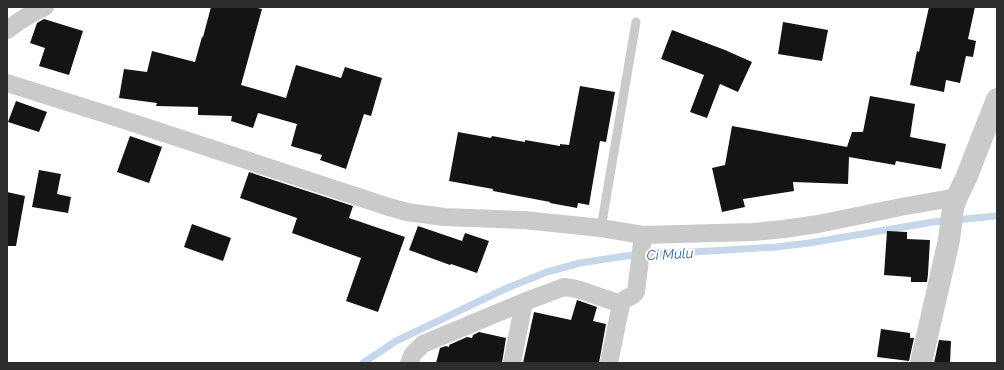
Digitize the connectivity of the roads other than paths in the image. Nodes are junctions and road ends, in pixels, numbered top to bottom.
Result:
1 (45, 7) edge
2 (636, 22) dead end
3 (7, 30) edge
4 (7, 83) edge
5 (997, 99) edge
6 (955, 202) junction
7 (601, 228) junction
8 (643, 241) junction
9 (524, 302) junction
10 (621, 304) junction
11 (409, 363) edge
12 (512, 363) edge
13 (609, 363) edge
14 (921, 363) edge

1 - 3 street
2 - 7 lane
4 - 7 street
5 - 6 street
6 - 8 street
6 - 14 street
7 - 8 street
8 - 10 street
9 - 10 street
9 - 11 street
9 - 12 street
10 - 13 street

